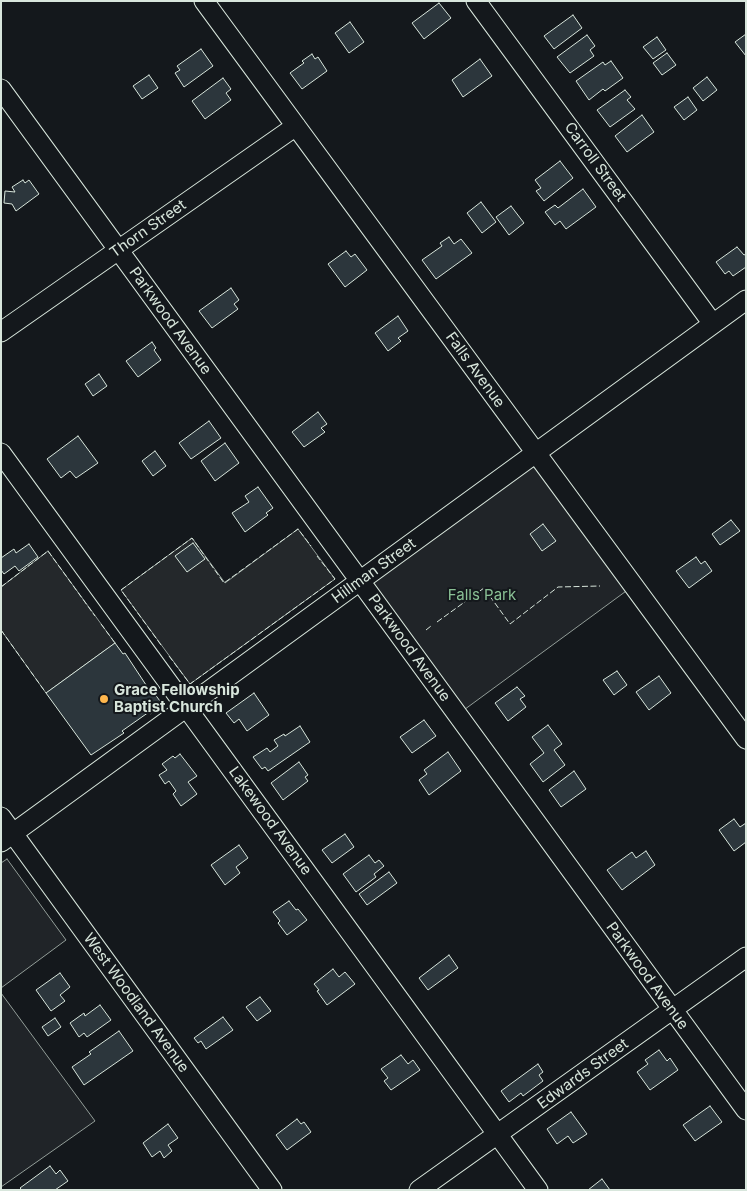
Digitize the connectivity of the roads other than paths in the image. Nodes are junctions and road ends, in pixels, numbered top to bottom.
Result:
1 (204, 1) edge
2 (476, 1) edge
3 (1, 89) edge
4 (296, 126) junction
5 (118, 250) junction
6 (746, 300) edge
7 (713, 324) junction
8 (1, 332) edge
9 (1, 453) edge
10 (536, 453) junction
11 (360, 581) junction
12 (187, 707) junction
13 (746, 739) edge
14 (1, 817) edge
15 (7, 838) edge
16 (746, 957) edge
17 (672, 1010) junction
18 (746, 1110) edge
19 (498, 1134) junction
20 (272, 1190) edge
21 (419, 1190) edge
22 (538, 1190) edge

1 - 4 street, Falls Avenue
2 - 7 street, Carroll Street
3 - 5 street, Parkwood Avenue
4 - 5 street, Thorn Street
4 - 10 street, Falls Avenue
5 - 8 street, Thorn Street
5 - 11 street, Parkwood Avenue
6 - 7 street, Hillman Street
7 - 10 street, Hillman Street
9 - 12 street, Lakewood Avenue
10 - 11 street, Hillman Street
10 - 13 street, Falls Avenue
11 - 12 street, Hillman Street
11 - 17 street, Parkwood Avenue
12 - 15 street, Hillman Street
12 - 19 street, Lakewood Avenue
14 - 15 street, West Woodland Avenue
15 - 20 street, West Woodland Avenue
16 - 17 street, Edwards Street
17 - 18 street, Parkwood Avenue
17 - 19 street, Edwards Street
19 - 21 street, Edwards Street
19 - 22 street, Lakewood Avenue

